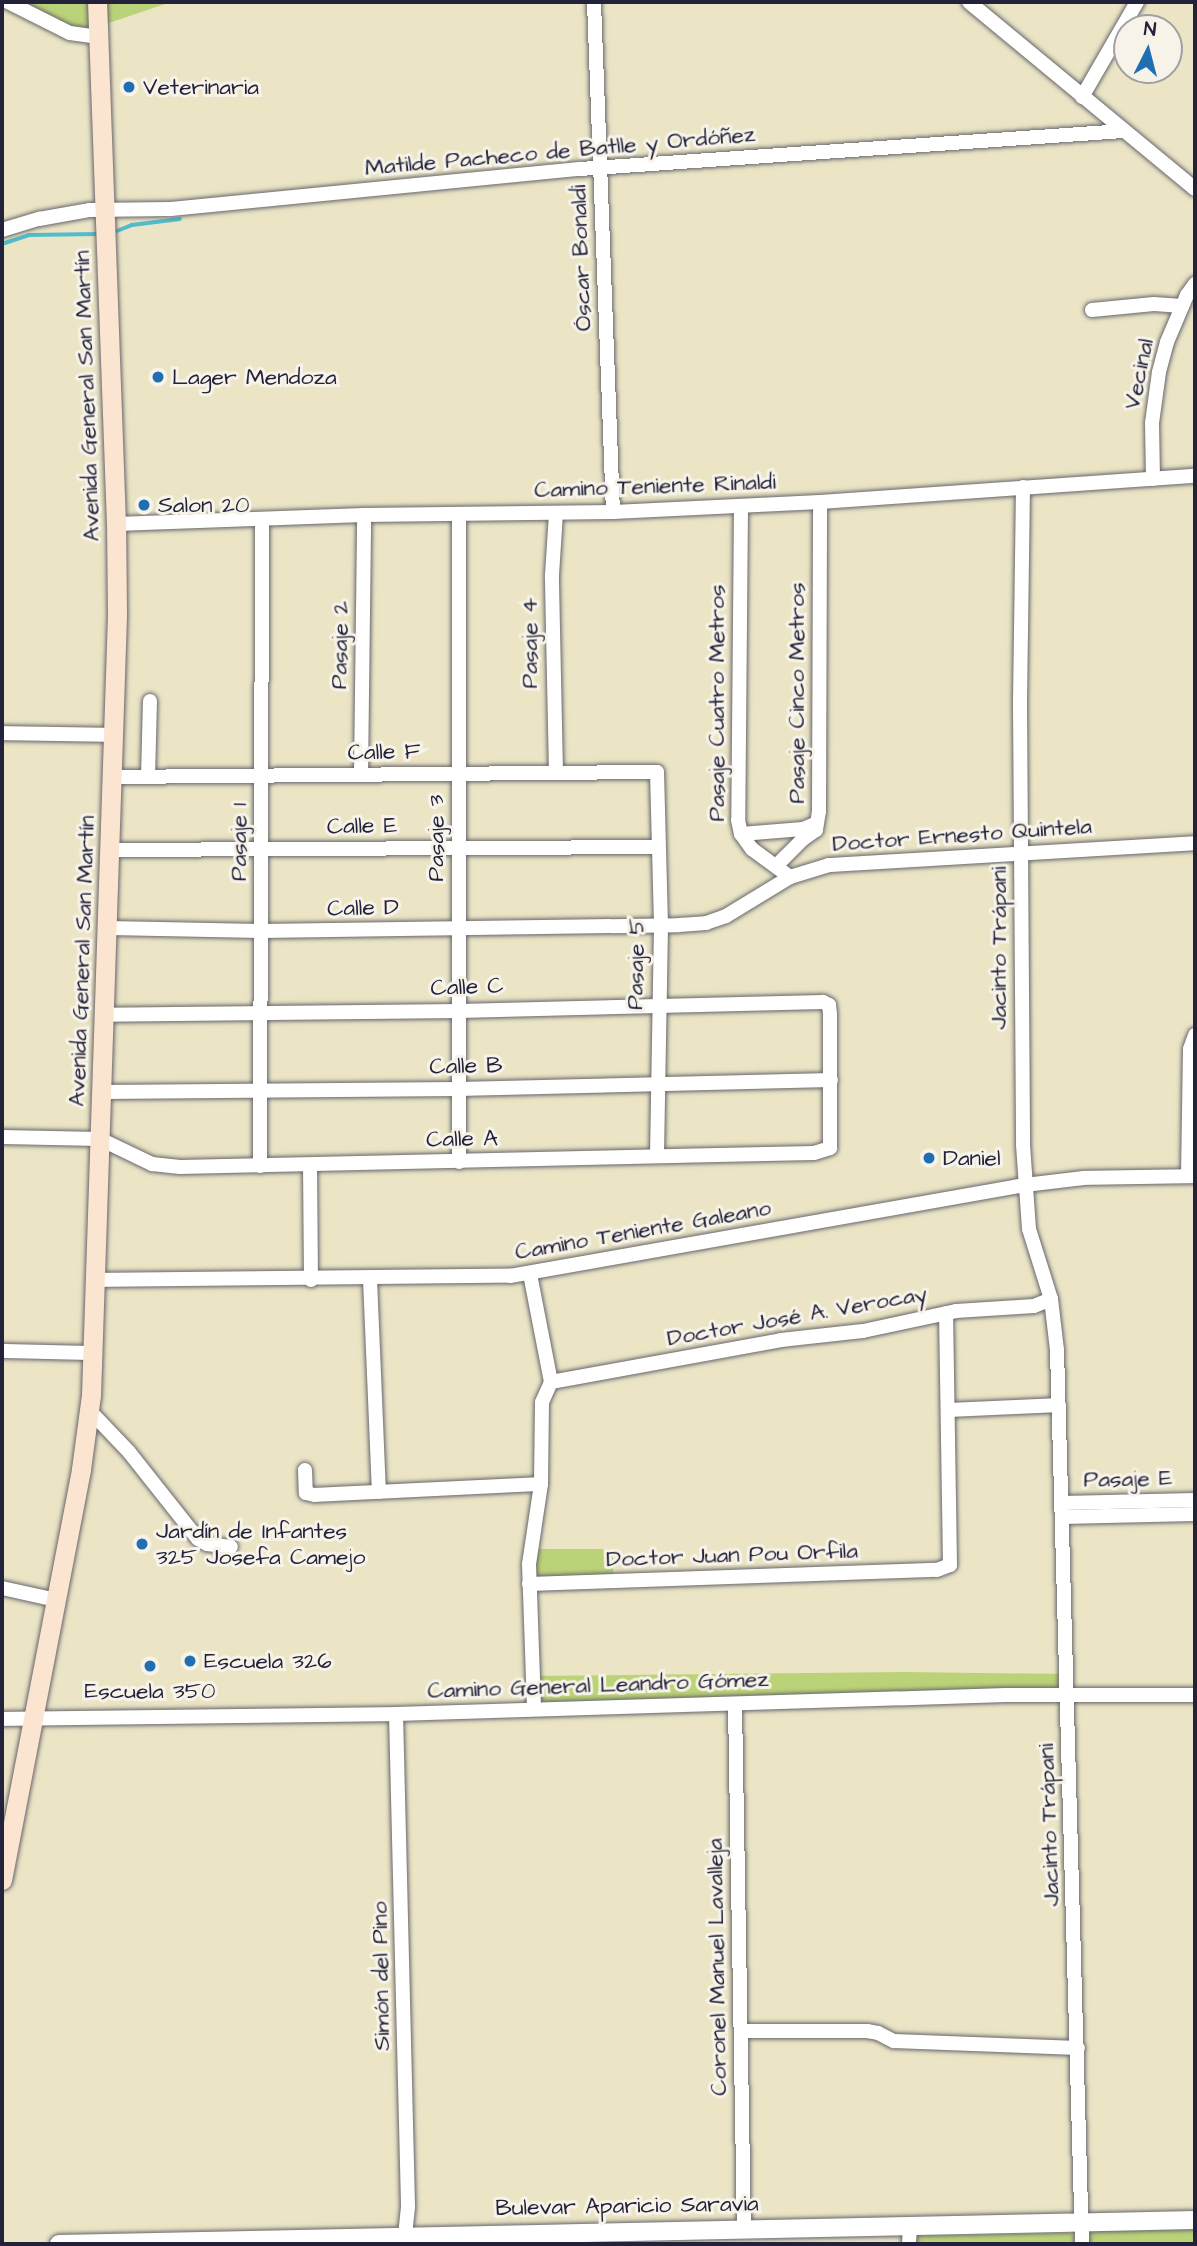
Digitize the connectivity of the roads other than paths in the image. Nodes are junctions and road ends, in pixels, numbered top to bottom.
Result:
1 (8, 2) edge
2 (97, 2) edge
3 (594, 2) edge
4 (969, 2) edge
5 (1137, 2) edge
6 (99, 37) junction
7 (1082, 97) junction
8 (1124, 131) junction
9 (601, 168) junction
10 (1195, 189) edge
11 (106, 209) junction
12 (2, 230) edge
13 (1195, 285) edge
14 (1182, 306) junction
15 (1092, 310) dead end
16 (1195, 476) edge
17 (1153, 479) junction
18 (1023, 487) junction
19 (820, 502) junction
20 (741, 506) junction
21 (613, 512) junction
22 (556, 513) junction
23 (459, 514) junction
24 (364, 515) junction
25 (262, 519) junction
26 (117, 524) junction
27 (150, 701) dead end
28 (2, 733) edge
29 (113, 736) junction
30 (657, 772) joint
31 (556, 773) junction
32 (459, 774) junction
33 (262, 775) junction
34 (361, 775) junction
35 (112, 777) junction
36 (148, 777) junction
37 (818, 823) junction
38 (741, 834) junction
39 (1195, 843) edge
40 (459, 847) junction
41 (657, 847) junction
42 (110, 850) junction
43 (262, 851) junction
44 (1021, 851) junction
45 (776, 866) junction
46 (790, 877) junction
47 (661, 926) junction
48 (108, 928) junction
49 (459, 929) junction
50 (261, 931) junction
51 (658, 1004) junction
52 (458, 1011) junction
53 (260, 1014) junction
54 (105, 1015) junction
55 (1195, 1035) edge
56 (831, 1080) junction
57 (658, 1084) junction
58 (458, 1089) junction
59 (259, 1091) junction
60 (102, 1092) junction
61 (2, 1137) edge
62 (100, 1139) junction
63 (657, 1156) junction
64 (458, 1163) junction
65 (310, 1165) junction
66 (260, 1166) junction
67 (1192, 1176) edge
68 (1025, 1185) junction
69 (530, 1274) junction
70 (370, 1279) junction
71 (95, 1280) junction
72 (311, 1280) junction
73 (1051, 1299) junction
74 (946, 1313) junction
75 (2, 1352) edge
76 (93, 1353) junction
77 (551, 1382) junction
78 (1059, 1405) junction
79 (950, 1410) junction
80 (90, 1411) junction
81 (305, 1470) dead end
82 (541, 1484) junction
83 (379, 1492) junction
84 (1195, 1500) edge
85 (1143, 1508) junction
86 (1062, 1510) junction
87 (1195, 1514) edge
88 (231, 1548) dead end
89 (529, 1584) junction
90 (2, 1588) edge
91 (56, 1600) junction
92 (1195, 1695) edge
93 (1069, 1696) junction
94 (734, 1704) junction
95 (534, 1709) junction
96 (396, 1714) junction
97 (32, 1718) junction
98 (2, 1719) edge
99 (2, 1880) edge
100 (741, 2031) junction
101 (1078, 2048) junction
102 (1195, 2220) edge
103 (1081, 2222) junction
104 (744, 2228) junction
105 (909, 2235) edge
106 (405, 2236) junction
107 (597, 2238) edge
108 (124, 2243) edge
109 (59, 2244) edge
110 (1082, 2244) edge

1 - 6 street
2 - 6 main road, Avenida General San Martín
3 - 9 street, Óscar Bonaldi
4 - 7 street
5 - 7 street
6 - 11 main road, Avenida General San Martín
7 - 8 street
8 - 9 street, Matilde Pacheco de Batlle y Ordóñez
8 - 10 street
9 - 11 street, Matilde Pacheco de Batlle y Ordóñez
9 - 21 street, Óscar Bonaldi
11 - 12 street, Matilde Pacheco de Batlle y Ordóñez
11 - 26 main road, Avenida General San Martín
13 - 14 street, Vecinal
14 - 15 street
14 - 17 street, Vecinal
16 - 17 street, Camino Teniente Rinaldi
17 - 18 street, Camino Teniente Rinaldi
18 - 19 street, Camino Teniente Rinaldi
18 - 44 street, Jacinto Trápani
19 - 20 street, Camino Teniente Rinaldi
19 - 37 street, Pasaje Cinco Metros
20 - 21 street, Camino Teniente Rinaldi
20 - 38 street, Pasaje Cuatro Metros
21 - 22 street, Camino Teniente Rinaldi
22 - 23 street, Camino Teniente Rinaldi
22 - 31 street, Pasaje 4
23 - 24 street, Camino Teniente Rinaldi
23 - 32 street, Pasaje 3
24 - 25 street, Camino Teniente Rinaldi
24 - 34 street, Pasaje 2
25 - 26 street, Camino Teniente Rinaldi
25 - 33 street, Pasaje 1
26 - 29 main road, Avenida General San Martín
27 - 36 street
28 - 29 street
29 - 35 main road, Avenida General San Martín
30 - 31 street, Calle F
30 - 41 street, Pasaje 5
31 - 32 street, Calle F
32 - 34 street, Calle F
32 - 40 street, Pasaje 3
33 - 34 street, Calle F
33 - 36 street, Calle F
33 - 43 street, Pasaje 1
35 - 36 street, Calle F
35 - 42 main road, Avenida General San Martín
37 - 38 street
37 - 45 street, Pasaje Cinco Metros
38 - 45 street, Pasaje Cuatro Metros
39 - 44 street, Doctor Ernesto Quintela
40 - 41 street, Calle E
40 - 43 street, Calle E
40 - 49 street, Pasaje 3
41 - 47 street, Pasaje 5
42 - 43 street, Calle E
42 - 48 main road, Avenida General San Martín
43 - 50 street, Pasaje 1
44 - 46 street, Doctor Ernesto Quintela
44 - 68 street, Jacinto Trápani
45 - 46 street, Pasaje Cuatro Metros
46 - 47 street, Doctor Ernesto Quintela
47 - 49 street, Calle D
47 - 51 street, Pasaje 5
48 - 50 street, Calle D
48 - 54 main road, Avenida General San Martín
49 - 50 street, Calle D
49 - 52 street, Pasaje 3
50 - 53 street, Pasaje 1
51 - 52 street, Calle C
51 - 56 street, Calle C
51 - 57 street, Pasaje 5
52 - 53 street, Calle C
52 - 58 street, Pasaje 3
53 - 54 street, Calle C
53 - 59 street, Pasaje 1
54 - 60 main road, Avenida General San Martín
55 - 67 street
56 - 57 street, Calle B
56 - 63 street, Calle A
57 - 58 street, Calle B
57 - 63 street, Pasaje 5
58 - 59 street, Calle B
58 - 64 street, Pasaje 3
59 - 60 street, Calle B
59 - 66 street, Pasaje 1
60 - 62 main road, Avenida General San Martín
61 - 62 street
62 - 66 street, Calle A
62 - 71 main road, Avenida General San Martín
63 - 64 street, Calle A
64 - 65 street, Calle A
65 - 66 street, Calle A
65 - 72 street
67 - 68 street, Camino Teniente Galeano
68 - 69 street, Camino Teniente Galeano
68 - 73 street, Jacinto Trápani
69 - 70 street, Camino Teniente Galeano
69 - 77 street
70 - 72 street, Camino Teniente Galeano
70 - 83 street
71 - 72 street, Camino Teniente Galeano
71 - 76 main road, Avenida General San Martín
73 - 74 street, Doctor José A. Verocay
73 - 78 street, Jacinto Trápani
74 - 77 street, Doctor José A. Verocay
74 - 79 street
75 - 76 street
76 - 80 main road, Avenida General San Martín
77 - 82 street
78 - 79 street
78 - 86 street, Jacinto Trápani
79 - 89 street, Doctor Juan Pou Orfila
80 - 88 street
80 - 91 main road, Avenida General San Martín
81 - 83 street
82 - 83 street
82 - 89 street
84 - 85 street, Pasaje E
85 - 86 street, Pasaje E
85 - 87 street, Pasaje E
86 - 93 street, Jacinto Trápani
89 - 95 street
90 - 91 street
91 - 97 main road, Avenida General San Martín
92 - 93 street, Camino General Leandro Gómez
93 - 94 street, Camino General Leandro Gómez
93 - 101 street, Jacinto Trápani
94 - 95 street, Camino General Leandro Gómez
94 - 100 street, Coronel Manuel Lavalleja
95 - 96 street, Camino General Leandro Gómez
96 - 97 street, Camino General Leandro Gómez
96 - 106 street, Simón del Pino
97 - 98 street, Camino General Leandro Gómez
97 - 99 main road, Avenida General San Martín
100 - 101 street
100 - 104 street, Coronel Manuel Lavalleja
101 - 103 street, Jacinto Trápani
102 - 103 street, Bulevar Aparicio Saravia
103 - 105 street, Bulevar Aparicio Saravia
103 - 110 street, Jacinto Trápani
104 - 105 street, Bulevar Aparicio Saravia
104 - 107 street, Bulevar Aparicio Saravia
106 - 107 street, Bulevar Aparicio Saravia
106 - 108 street, Bulevar Aparicio Saravia
108 - 109 street, Bulevar Aparicio Saravia

